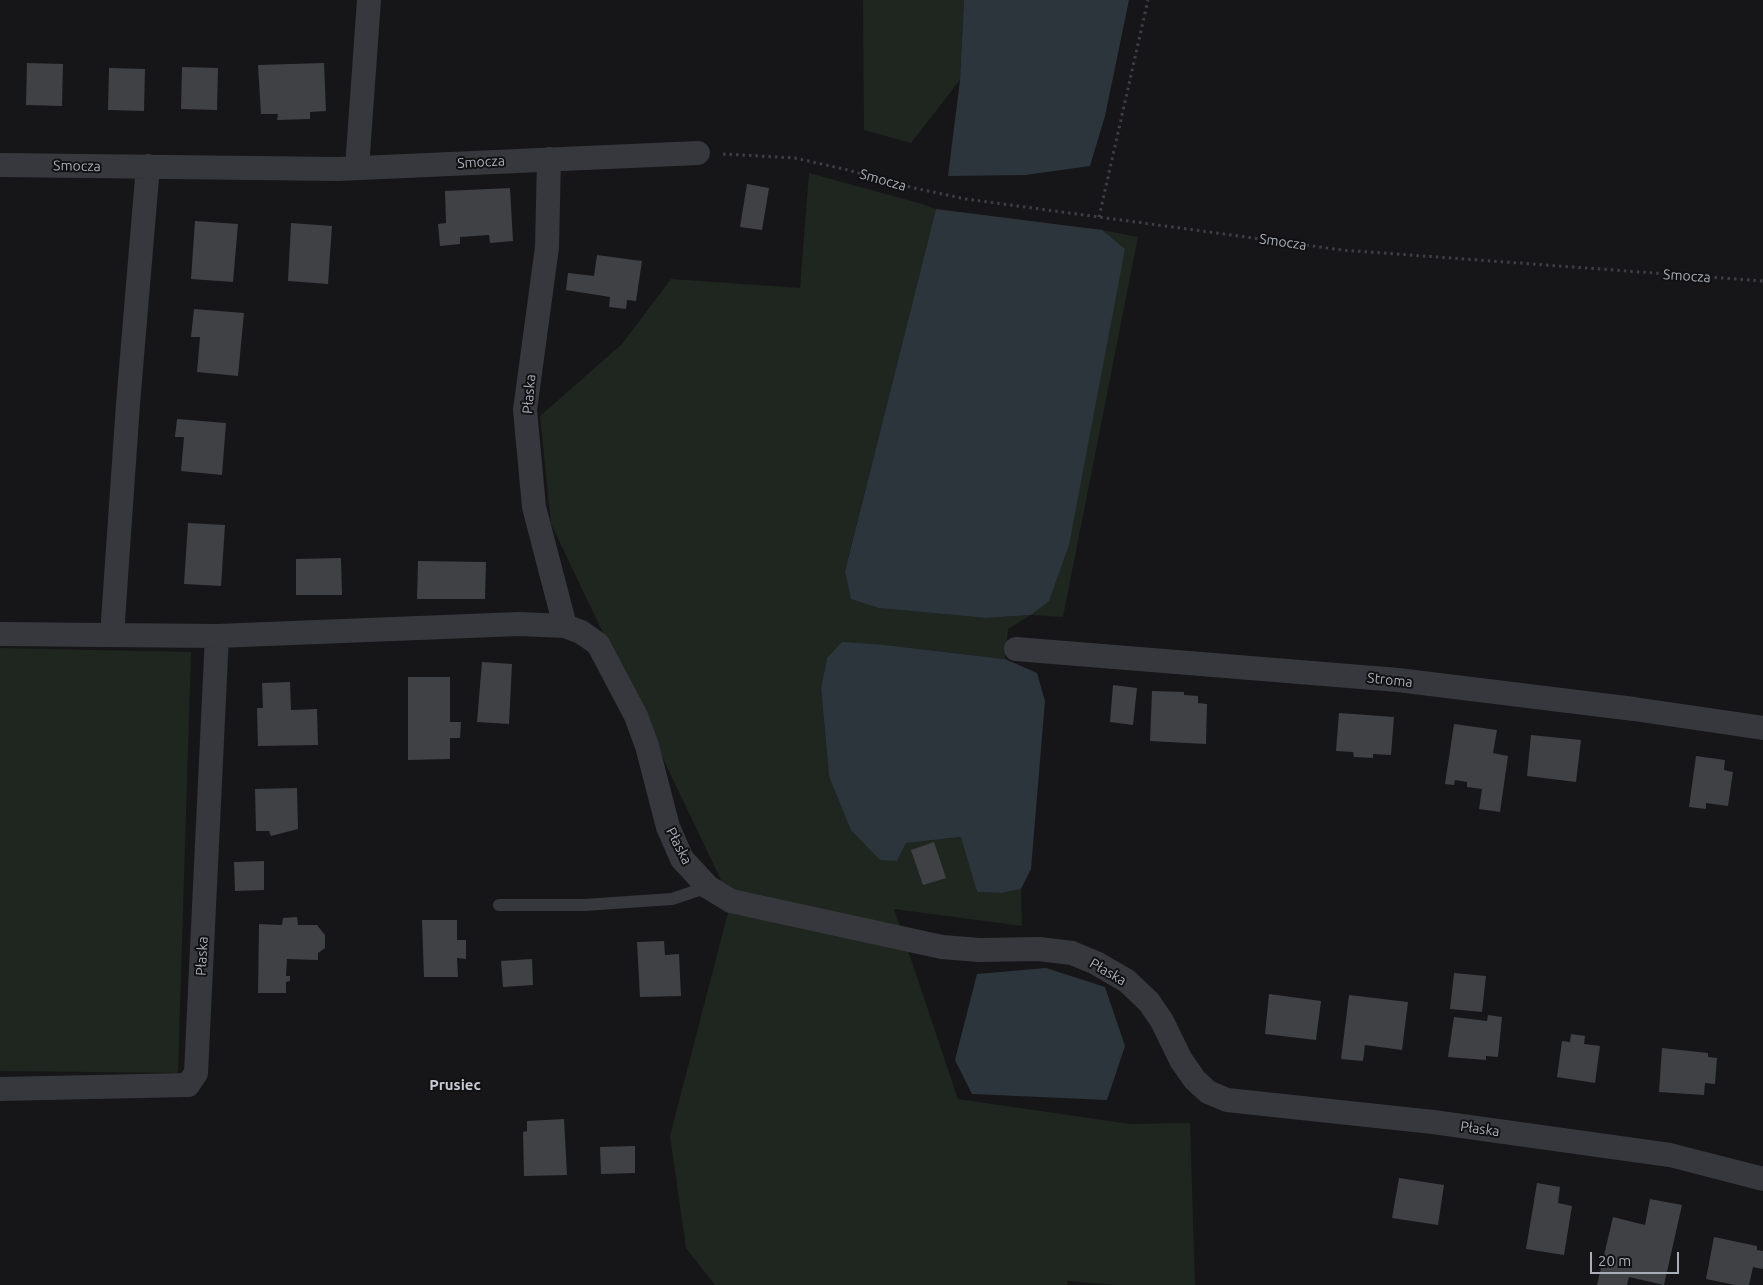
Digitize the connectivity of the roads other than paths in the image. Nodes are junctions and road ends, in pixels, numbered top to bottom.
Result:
1 (369, 0) edge
2 (698, 153) road end
3 (549, 159) junction
4 (0, 165) edge
5 (148, 166) junction
6 (357, 168) junction
7 (564, 626) junction
8 (0, 634) edge
9 (112, 635) junction
10 (217, 636) junction
11 (1016, 649) dead end
12 (1763, 728) edge
13 (708, 887) junction
14 (499, 905) dead end
15 (0, 1090) edge
16 (1763, 1179) edge

1 - 6 street
2 - 3 street, Smocza
3 - 6 street, Smocza
3 - 7 street, Płaska
4 - 5 street, Smocza
5 - 6 street, Smocza
5 - 9 street
7 - 10 street, Płaska
7 - 13 street, Płaska
8 - 9 street, Płaska
9 - 10 street, Płaska
10 - 15 street, Płaska
11 - 12 street, Stroma
13 - 14 lane
13 - 16 street, Płaska

